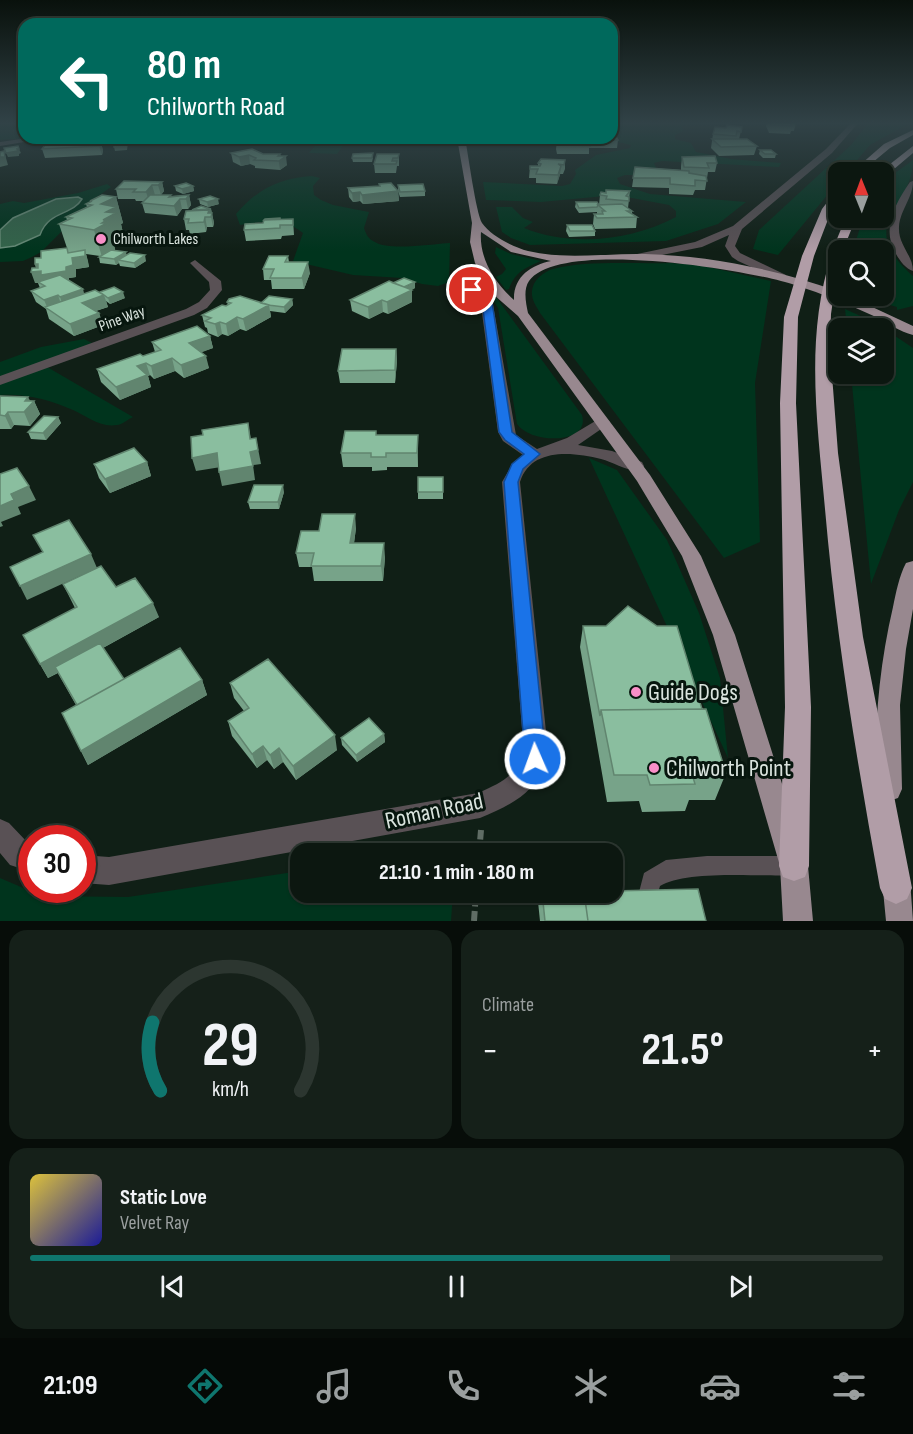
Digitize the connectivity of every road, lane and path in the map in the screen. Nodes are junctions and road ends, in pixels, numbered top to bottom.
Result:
1 (466, 165) edge
2 (812, 165) edge
3 (913, 184) edge
4 (828, 208) edge
5 (477, 223) junction
6 (737, 228) junction
7 (847, 228) edge
8 (637, 257) junction
9 (585, 259) junction
10 (195, 263) dead end
11 (741, 263) junction
12 (913, 268) edge
13 (462, 289) dead end
14 (471, 309) dead end
15 (488, 309) junction
16 (522, 313) junction
17 (913, 331) edge
18 (0, 381) edge
19 (602, 422) junction
20 (561, 447) junction
21 (533, 454) junction
22 (636, 466) junction
23 (913, 567) edge
24 (0, 832) edge
25 (481, 832) dead end
26 (480, 843) edge
27 (18, 853) edge
28 (794, 866) junction
29 (96, 870) edge
30 (896, 888) junction
31 (648, 896) edge
32 (475, 903) edge
33 (474, 921) edge
34 (798, 921) edge
35 (901, 921) edge

1 - 5 main road
2 - 6 street
3 - 12 street
4 - 28 highway
5 - 9 main road
5 - 16 main road
6 - 8 street
6 - 11 street
7 - 30 highway
8 - 9 main road
8 - 11 main road
9 - 16 main road
10 - 18 street, Pine Way
11 - 17 main road
13 - 15 street
14 - 15 street
15 - 21 street
16 - 19 main road
19 - 20 street
19 - 22 main road
20 - 21 street
20 - 22 street
21 - 29 street, Roman Road
22 - 28 main road
23 - 30 main road
24 - 27 street
25 - 26 path
28 - 31 lane
28 - 34 main road
30 - 35 main road
32 - 33 path

